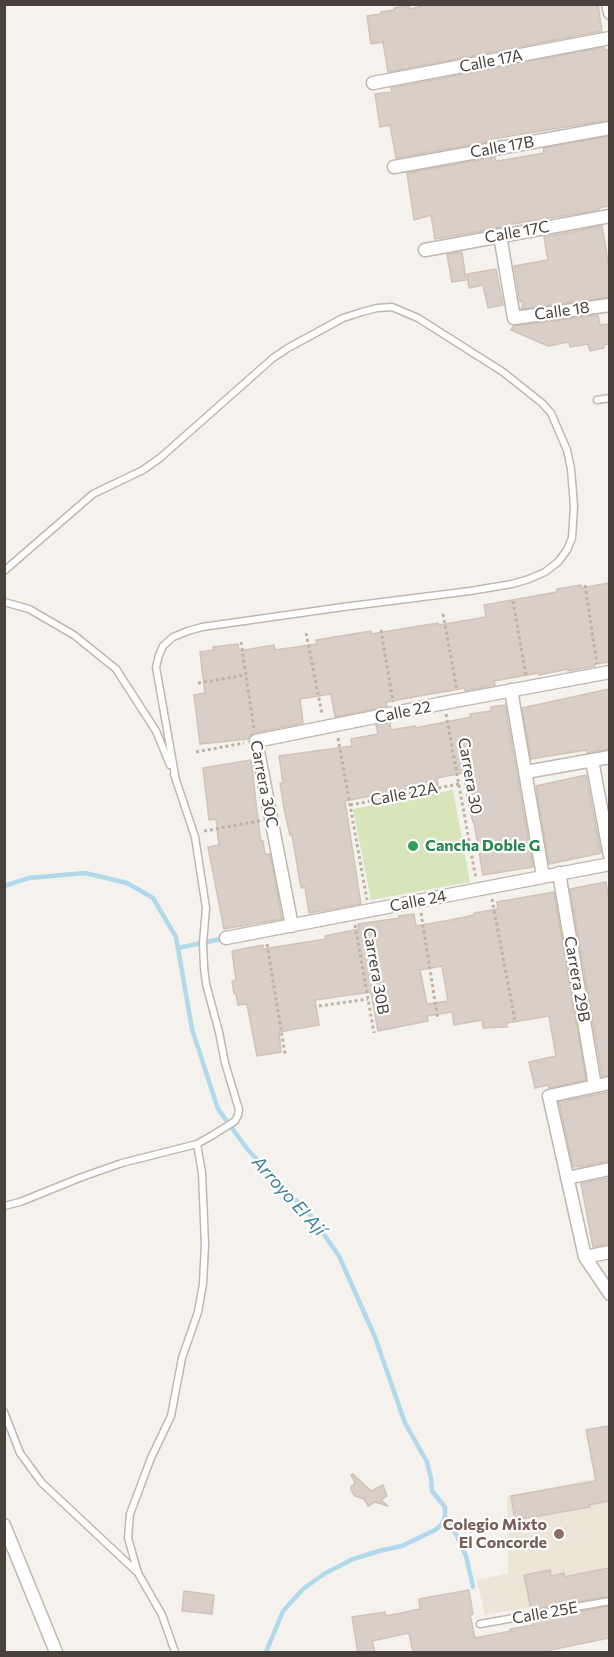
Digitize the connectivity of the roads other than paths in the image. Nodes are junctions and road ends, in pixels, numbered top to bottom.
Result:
1 (608, 4) edge
2 (609, 13) edge
3 (609, 38) edge
4 (373, 83) dead end
5 (609, 128) edge
6 (394, 167) dead end
7 (609, 216) edge
8 (500, 235) junction
9 (425, 250) dead end
10 (609, 304) edge
11 (609, 398) edge
12 (597, 400) dead end
13 (4, 571) edge
14 (4, 602) edge
15 (604, 673) edge
16 (511, 690) junction
17 (256, 741) joint
18 (609, 757) edge
19 (592, 760) junction
20 (526, 772) junction
21 (175, 775) junction
22 (609, 856) edge
23 (609, 864) edge
24 (559, 873) junction
25 (543, 876) junction
26 (292, 926) junction
27 (226, 938) dead end
28 (609, 1083) edge
29 (595, 1086) junction
30 (197, 1144) junction
31 (609, 1169) edge
32 (567, 1178) junction
33 (4, 1206) edge
34 (609, 1252) edge
35 (585, 1257) junction
36 (609, 1294) edge
37 (4, 1412) edge
38 (4, 1525) edge
39 (138, 1573) junction
40 (609, 1601) edge
41 (480, 1624) dead end
42 (56, 1653) edge
43 (175, 1653) edge

1 - 2 street
3 - 4 street, Calle 17A
5 - 6 street, Calle 17B
7 - 8 street, Calle 17C
8 - 9 street, Calle 17C
8 - 10 street, Calle 18
11 - 12 lane
13 - 21 lane
14 - 21 lane
15 - 16 street, Calle 22
16 - 17 street, Calle 22
16 - 20 street
17 - 26 street, Carrera 30C
18 - 19 street
19 - 20 street
19 - 22 street
20 - 25 street
21 - 30 lane
23 - 24 street, Calle 24
24 - 25 street, Calle 24
24 - 29 street, Carrera 29B
25 - 26 street, Calle 24
26 - 27 street, Calle 24
28 - 29 street
29 - 32 street
30 - 33 lane
30 - 39 lane
31 - 32 street
32 - 35 street
34 - 35 street
35 - 36 street
37 - 39 lane
38 - 42 street
39 - 43 lane
40 - 41 lane, Calle 25E

